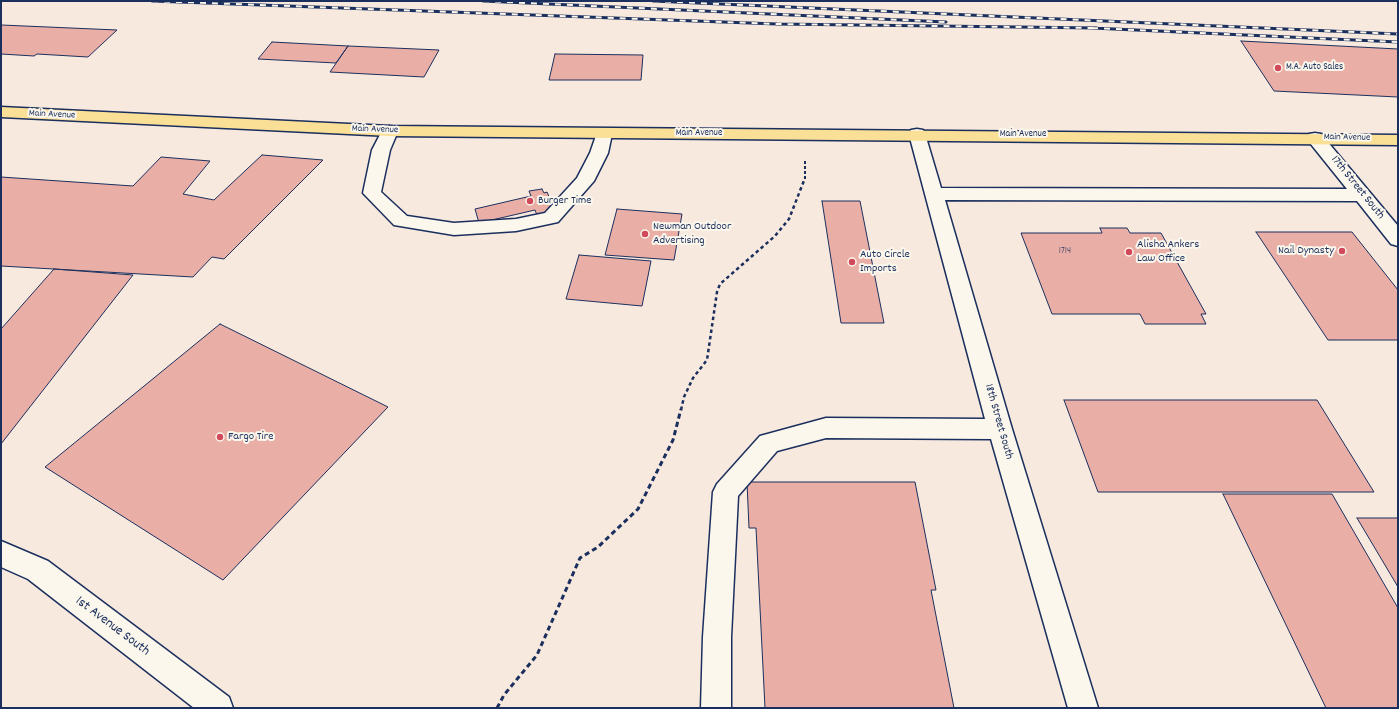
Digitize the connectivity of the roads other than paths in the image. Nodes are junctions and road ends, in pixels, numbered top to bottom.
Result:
1 (1, 112) edge
2 (390, 132) junction
3 (604, 134) junction
4 (917, 134) junction
5 (1315, 138) junction
6 (1398, 140) edge
7 (934, 194) junction
8 (1362, 195) junction
9 (1398, 239) edge
10 (1000, 429) junction
11 (1, 554) edge
12 (218, 708) edge
13 (716, 708) edge
14 (1083, 708) edge

1 - 2 main road, Main Avenue
2 - 3 main road, Main Avenue
2 - 3 street
3 - 4 main road, Main Avenue
4 - 5 main road, Main Avenue
4 - 7 street, 18th Street South
5 - 6 main road, Main Avenue
5 - 8 street, 17th Street South
7 - 8 street
7 - 10 street, 18th Street South
8 - 9 street, 17th Street South
10 - 13 street
10 - 14 street, 18th Street South
11 - 12 street, 1st Avenue South

